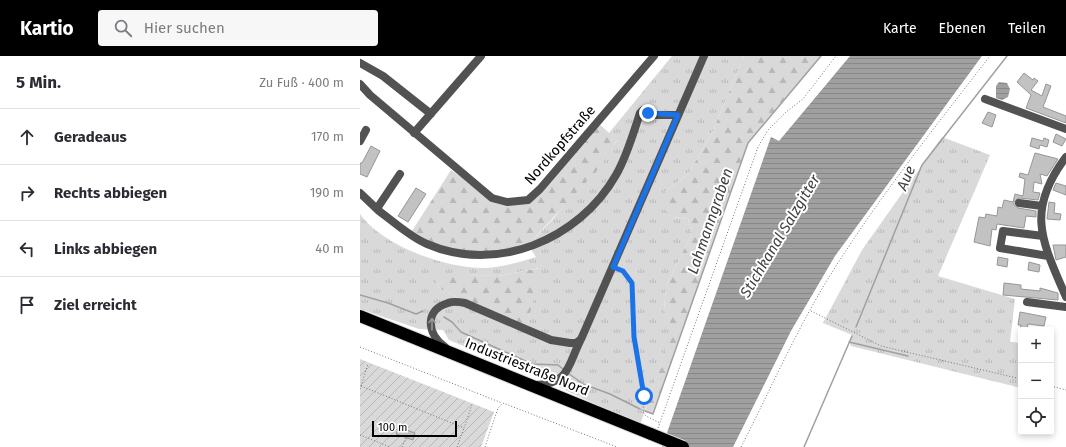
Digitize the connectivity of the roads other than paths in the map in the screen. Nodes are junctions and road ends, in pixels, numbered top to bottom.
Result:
1 (481, 56) edge
2 (654, 56) edge
3 (704, 56) edge
4 (360, 63) edge
5 (360, 84) edge
6 (985, 99) dead end
7 (431, 114) junction
8 (678, 115) junction
9 (1066, 129) edge
10 (366, 130) dead end
11 (414, 133) junction
12 (360, 141) edge
13 (1066, 157) edge
14 (400, 174) dead end
15 (360, 193) edge
16 (1019, 203) dead end
17 (1042, 206) junction
18 (379, 211) junction
19 (1043, 236) junction
20 (1048, 256) junction
21 (1066, 296) edge
22 (1027, 302) dead end
23 (1066, 307) edge
24 (360, 316) edge
25 (360, 325) edge
26 (582, 337) junction
27 (551, 340) junction
28 (454, 353) junction
29 (570, 363) junction
30 (533, 385) junction
31 (652, 434) junction
32 (667, 447) edge
33 (683, 447) edge

1 - 7 street
2 - 11 street, Nordkopfstraße
3 - 8 street
4 - 7 street
5 - 11 street, Nordkopfstraße
6 - 9 street
7 - 11 street
8 - 18 street
8 - 26 street
10 - 12 street
13 - 17 street
14 - 18 street
15 - 18 street
16 - 17 street
17 - 19 street
19 - 20 street
19 - 20 street
20 - 21 street
22 - 23 street
24 - 28 highway, Industriestraße Nord
25 - 31 highway, Industriestraße Nord
26 - 27 street
26 - 29 street
28 -> 27 street
27 - 29 street
28 - 30 highway, Industriestraße Nord
29 - 30 street
30 - 31 highway, Industriestraße Nord
31 - 32 highway, Industriestraße Nord
31 - 33 highway, Industriestraße Nord, bridge

